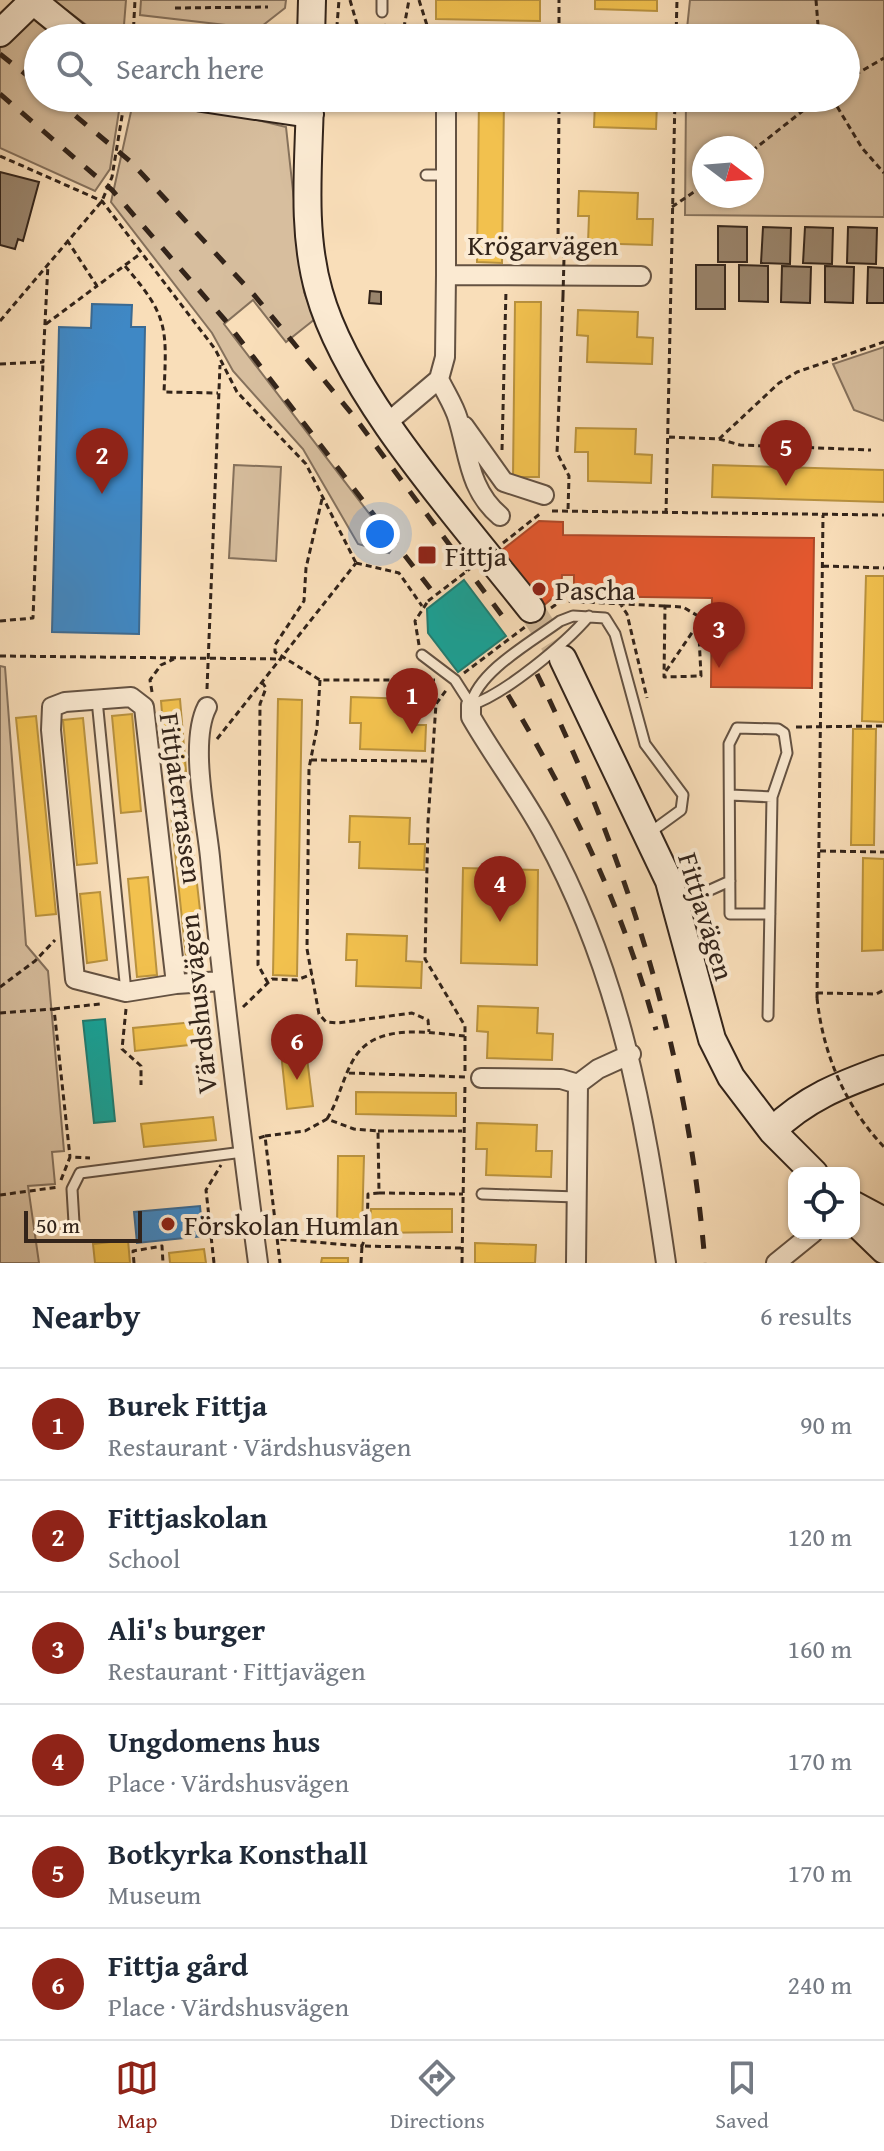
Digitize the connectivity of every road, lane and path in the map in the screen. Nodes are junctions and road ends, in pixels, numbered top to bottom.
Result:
1 (33, 0) edge
2 (135, 0) edge
3 (224, 0) edge
4 (312, 0) edge
5 (339, 0) edge
6 (350, 0) edge
7 (382, 0) edge
8 (409, 0) edge
9 (419, 0) edge
10 (559, 0) edge
11 (677, 0) edge
12 (816, 0) edge
13 (224, 6) junction
14 (268, 7) dead end
15 (175, 8) dead end
16 (382, 12) dead end
17 (62, 24) edge
18 (134, 24) edge
19 (311, 24) edge
20 (337, 24) edge
21 (357, 24) edge
22 (405, 24) edge
23 (427, 24) edge
24 (559, 24) edge
25 (676, 24) edge
26 (818, 24) edge
27 (0, 33) edge
28 (884, 58) edge
29 (860, 72) edge
30 (123, 112) edge
31 (310, 112) edge
32 (444, 112) edge
33 (559, 112) edge
34 (675, 112) edge
35 (801, 112) edge
36 (840, 112) edge
37 (764, 142) edge
38 (0, 156) edge
39 (884, 173) edge
40 (692, 193) edge
41 (102, 201) junction
42 (672, 207) junction
43 (67, 240) junction
44 (141, 253) junction
45 (48, 264) junction
46 (125, 266) junction
47 (446, 275) junction
48 (641, 276) dead end
49 (97, 286) junction
50 (506, 290) dead end
51 (0, 321) edge
52 (46, 324) junction
53 (884, 342) edge
54 (220, 361) junction
55 (43, 362) junction
56 (0, 364) edge
57 (439, 379) junction
58 (218, 393) junction
59 (458, 417) junction
60 (387, 423) junction
61 (669, 437) junction
62 (719, 439) junction
63 (871, 450) dead end
64 (501, 478) junction
65 (544, 495) dead end
66 (323, 497) junction
67 (568, 511) junction
68 (666, 514) junction
69 (823, 515) junction
70 (884, 515) edge
71 (500, 516) dead end
72 (356, 563) junction
73 (823, 566) junction
74 (884, 568) edge
75 (619, 602) dead end
76 (422, 606) junction
77 (531, 609) tunnel mouth
78 (589, 616) junction
79 (0, 621) edge
80 (700, 621) junction
81 (422, 655) joint
82 (0, 656) edge
83 (208, 659) junction
84 (282, 659) junction
85 (563, 659) tunnel mouth
86 (664, 673) junction
87 (320, 680) junction
88 (455, 680) junction
89 (262, 682) junction
90 (97, 700) junction
91 (471, 705) junction
92 (207, 707) joint
93 (649, 710) dead end
94 (821, 725) junction
95 (884, 726) edge
96 (778, 729) junction
97 (210, 747) dead end
98 (311, 760) junction
99 (431, 761) junction
100 (186, 787) dead end
101 (170, 795) dead end
102 (730, 795) junction
103 (772, 797) junction
104 (647, 834) junction
105 (819, 851) junction
106 (884, 852) edge
107 (730, 881) junction
108 (676, 906) junction
109 (770, 914) junction
110 (71, 936) junction
111 (313, 974) junction
112 (222, 981) junction
113 (268, 983) junction
114 (176, 984) junction
115 (0, 987) edge
116 (884, 990) edge
117 (126, 992) junction
118 (816, 992) junction
119 (233, 1010) dead end
120 (0, 1013) edge
121 (768, 1016) dead end
122 (429, 1033) junction
123 (465, 1036) junction
124 (631, 1054) junction
125 (884, 1069) edge
126 (348, 1073) junction
127 (473, 1078) junction
128 (578, 1084) junction
129 (141, 1085) dead end
130 (327, 1119) junction
131 (378, 1131) junction
132 (464, 1131) junction
133 (772, 1131) junction
134 (265, 1136) junction
135 (250, 1146) junction
136 (884, 1147) edge
137 (220, 1155) junction
138 (70, 1157) dead end
139 (808, 1167) edge
140 (379, 1193) junction
141 (463, 1194) junction
142 (482, 1194) dead end
143 (577, 1197) junction
144 (860, 1208) edge
145 (884, 1221) edge
146 (74, 1223) dead end
147 (860, 1227) edge
148 (277, 1239) junction
149 (806, 1239) edge
150 (362, 1246) junction
151 (463, 1248) junction
152 (884, 1250) edge
153 (134, 1263) edge
154 (163, 1263) edge
155 (214, 1263) edge
156 (258, 1263) edge
157 (280, 1263) edge
158 (361, 1263) edge
159 (462, 1263) edge
160 (576, 1263) edge
161 (666, 1263) edge
162 (776, 1263) edge

1 - 17 street
1 - 27 street
2 - 18 path
3 - 13 path
4 - 19 street
5 - 20 path
6 - 21 path
7 - 16 lane
8 - 22 path
9 - 23 path
10 - 24 path
11 - 25 path
12 - 26 path
13 - 14 path
13 - 15 path
28 - 29 path
30 - 41 path
31 - 60 street
32 - 47 street, Krögarvägen
33 - 67 path, bridge
34 - 42 path
35 - 37 path
36 - 39 path
38 - 41 path
40 - 42 path
41 - 43 path
41 - 44 path
42 - 61 path
43 - 45 path
43 - 49 path
44 - 46 path
44 - 54 path
45 - 51 path
45 - 52 path
46 - 49 path
46 - 58 path
47 - 48 street, Krögarvägen
47 - 57 street, Krögarvägen
49 - 52 path
50 - 64 path
52 - 55 path
53 - 62 path
54 - 58 path
54 - 66 path
55 - 56 path
55 - 79 path
57 - 59 street
57 - 60 street
58 - 83 path
59 - 64 street
59 - 71 street
60 - 77 street
61 - 62 path
61 - 68 path
62 - 63 path
64 - 65 street
66 - 72 path
66 - 84 path
67 - 68 path
67 - 76 path, bridge
68 - 69 path
69 - 70 path
69 - 73 path
72 - 76 path
72 - 84 path
73 - 74 path
73 - 94 path
75 - 93 path
76 - 81 path
78 - 91 lane
78 - 91 lane
78 - 104 lane
80 - 86 path
80 - 86 path
80 - 86 path
81 - 88 lane
82 - 83 path
83 - 84 path
83 - 92 path
84 - 87 path
84 - 89 path
85 - 104 street, Fittjavägen
87 - 88 path
87 - 98 path
88 - 91 lane
88 - 99 path
89 - 97 path
89 - 113 path
90 - 110 street, Fittjaterrassen
90 - 114 street, Fittjaterrassen
90 - 117 lane
91 - 124 street
92 - 112 street, Värdshusvägen
94 - 95 path
94 - 96 path
94 - 105 path
96 - 102 lane
96 - 103 lane
98 - 99 path
98 - 111 path
99 - 123 path
100 - 101 path
102 - 103 lane
102 - 107 lane
103 - 109 lane
104 - 108 street, Fittjavägen
105 - 106 path
105 - 118 path
107 - 108 lane
107 - 109 lane
108 - 133 street, Fittjavägen
109 - 121 lane
110 - 115 path
110 - 117 street, Fittjaterrassen
111 - 113 path
111 - 122 path
112 - 114 street, Fittjaterrassen
112 - 135 street, Värdshusvägen
113 - 119 path
114 - 117 street, Fittjaterrassen
116 - 118 path
117 - 129 path
118 - 136 path, bridge
120 - 138 path
122 - 123 path
122 - 126 path
123 - 127 path
124 - 128 street
124 - 161 street
125 - 133 street
126 - 127 path
126 - 130 path
127 - 128 street
127 - 132 path
128 - 143 street
130 - 131 path
130 - 134 path
131 - 132 path
131 - 140 path
132 - 141 path
133 - 139 street, Fittjavägen
134 - 135 path
134 - 148 path
135 - 137 lane
135 - 156 street, Värdshusvägen
137 - 146 lane
137 - 155 path
140 - 141 path
140 - 150 path
141 - 151 path
142 - 143 lane
143 - 160 street
144 - 145 street
147 - 152 street
148 - 150 path
148 - 157 path
149 - 162 street
150 - 151 path
150 - 158 path
151 - 159 path
153 - 154 path

